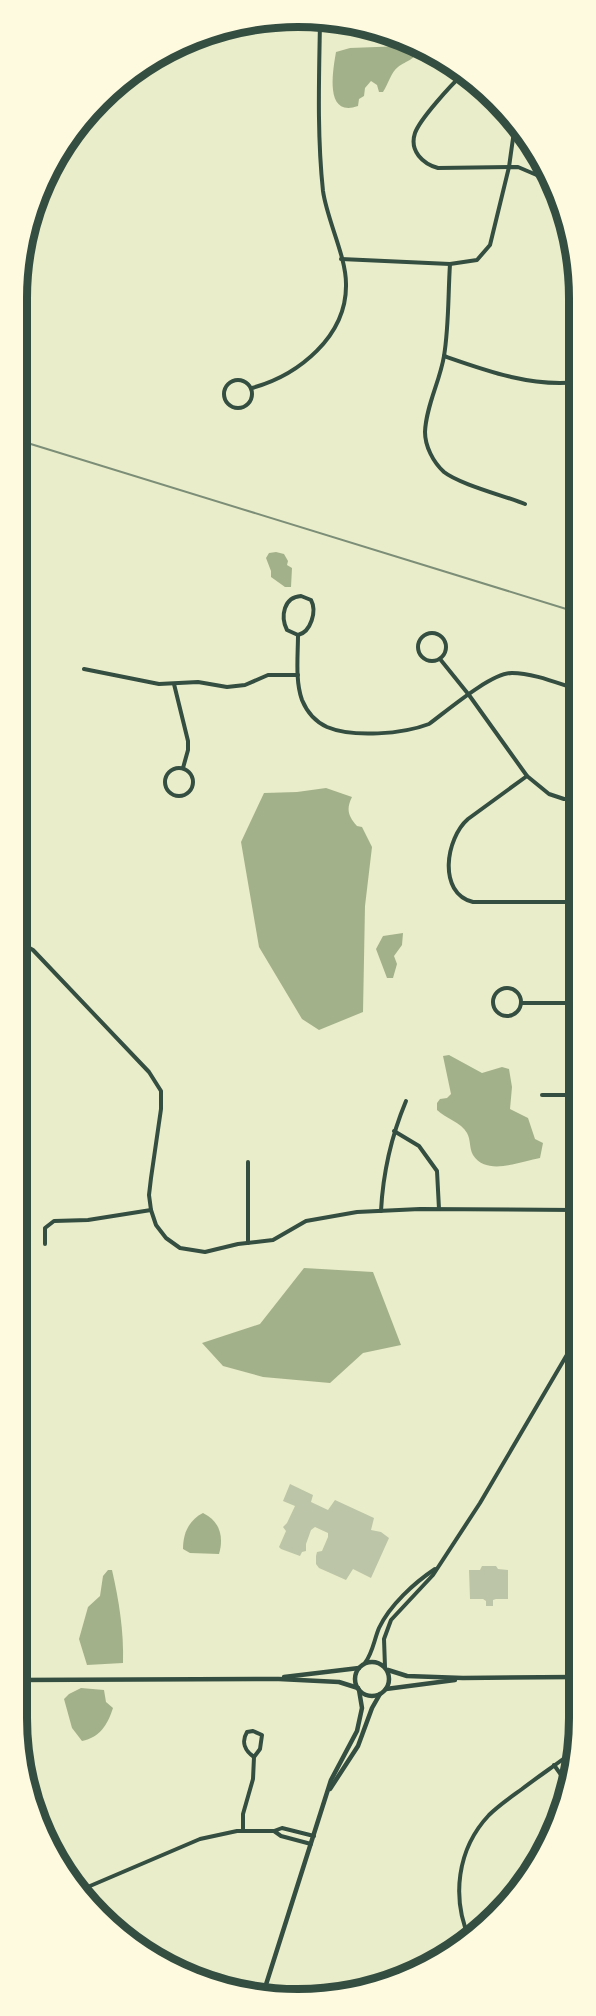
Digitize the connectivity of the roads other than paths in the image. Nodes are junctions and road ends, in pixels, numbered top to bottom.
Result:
1 (320, 28) edge
2 (458, 79) edge
3 (514, 134) edge
4 (509, 167) junction
5 (542, 180) edge
6 (341, 259) junction
7 (450, 264) junction
8 (444, 356) junction
9 (569, 383) edge
10 (252, 388) junction
11 (525, 504) dead end
12 (298, 635) junction
13 (440, 659) junction
14 (84, 669) dead end
15 (298, 675) junction
16 (174, 684) junction
17 (569, 687) edge
18 (469, 696) junction
19 (183, 768) junction
20 (527, 776) junction
21 (569, 799) edge
22 (569, 902) edge
23 (27, 947) edge
24 (522, 1003) junction
25 (569, 1003) edge
26 (542, 1095) dead end
27 (569, 1095) edge
28 (406, 1101) dead end
29 (394, 1131) junction
30 (248, 1162) dead end
31 (439, 1209) junction
32 (151, 1210) junction
33 (569, 1210) edge
34 (381, 1211) junction
35 (248, 1243) junction
36 (45, 1244) dead end
37 (569, 1351) edge
38 (438, 1567) junction
39 (365, 1663) junction
40 (359, 1668) junction
41 (386, 1669) junction
42 (569, 1677) edge
43 (279, 1678) junction
44 (463, 1678) junction
45 (27, 1680) edge
46 (359, 1689) junction
47 (386, 1689) junction
48 (380, 1694) junction
49 (254, 1757) junction
50 (566, 1757) edge
51 (554, 1766) junction
52 (563, 1777) edge
53 (327, 1794) junction
54 (243, 1831) junction
55 (274, 1831) junction
56 (314, 1836) junction
57 (311, 1844) junction
58 (87, 1889) edge
59 (466, 1930) edge
60 (265, 1987) edge

1 - 6 street
2 - 4 street
3 - 4 street
4 - 5 street
4 - 7 street
6 - 7 street
6 - 10 street
7 - 8 street
8 - 9 street
8 - 11 street
10 - 10 street
12 - 12 street
12 - 15 street
13 - 13 street
13 - 18 street
14 - 16 street
15 - 16 street
15 - 18 street
16 - 19 street
17 - 18 street
18 - 20 street
19 - 19 street
20 - 21 street
20 - 22 street
23 - 32 street
24 - 24 street
24 - 25 street
26 - 27 street
28 - 29 street
29 - 31 street
29 - 34 street
30 - 35 street
31 - 33 street
31 - 34 street
32 - 35 street
32 - 36 street
34 - 35 street
37 - 38 street
38 - 39 street
38 - 41 street
39 - 40 street
39 - 41 street
40 - 43 street
40 - 46 street
41 - 44 street
41 - 47 street
42 - 44 street
43 - 45 street
43 - 46 street
44 - 47 street
46 - 48 street
46 - 53 street
47 - 48 street
48 - 53 street
49 - 49 street
49 - 54 street
50 - 51 street
51 - 52 street
51 - 59 street
53 - 56 street
54 - 55 street
54 - 58 street
55 - 56 street
55 - 57 street
56 - 57 street
57 - 60 street

